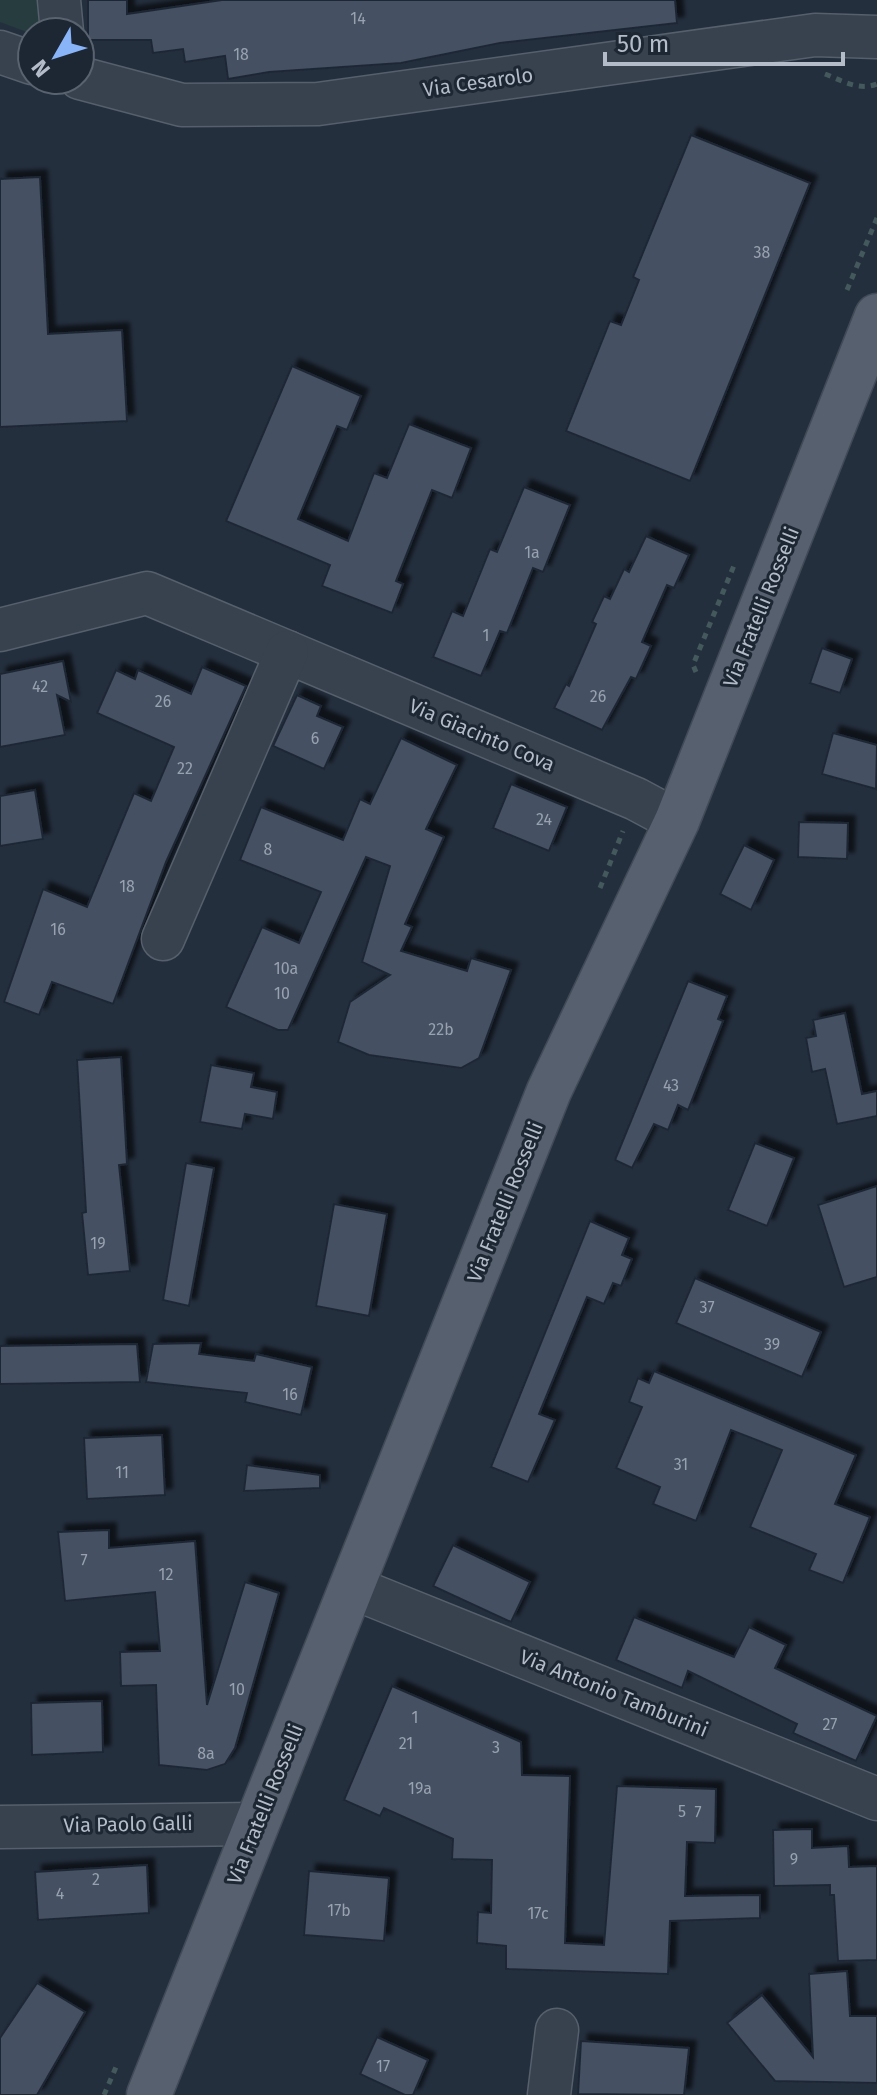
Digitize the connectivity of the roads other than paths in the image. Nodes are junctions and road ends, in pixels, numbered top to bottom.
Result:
1 (877, 37) edge
2 (96, 82) edge
3 (877, 316) edge
4 (0, 630) edge
5 (287, 652) junction
6 (677, 821) junction
7 (163, 939) dead end
8 (351, 1587) junction
9 (877, 1799) edge
10 (257, 1824) junction
11 (0, 1827) edge
12 (557, 2030) dead end
13 (149, 2095) edge
14 (549, 2095) edge

1 - 2 street, Via Cesarolo
3 - 6 main road, Via Fratelli Rosselli
4 - 5 street, Via Giacinto Cova
5 - 6 street, Via Giacinto Cova
5 - 7 street
6 - 8 main road, Via Fratelli Rosselli
8 - 9 street, Via Antonio Tamburini
8 - 10 main road, Via Fratelli Rosselli
10 - 11 street, Via Paolo Galli
10 - 13 main road, Via Fratelli Rosselli
12 - 14 street

